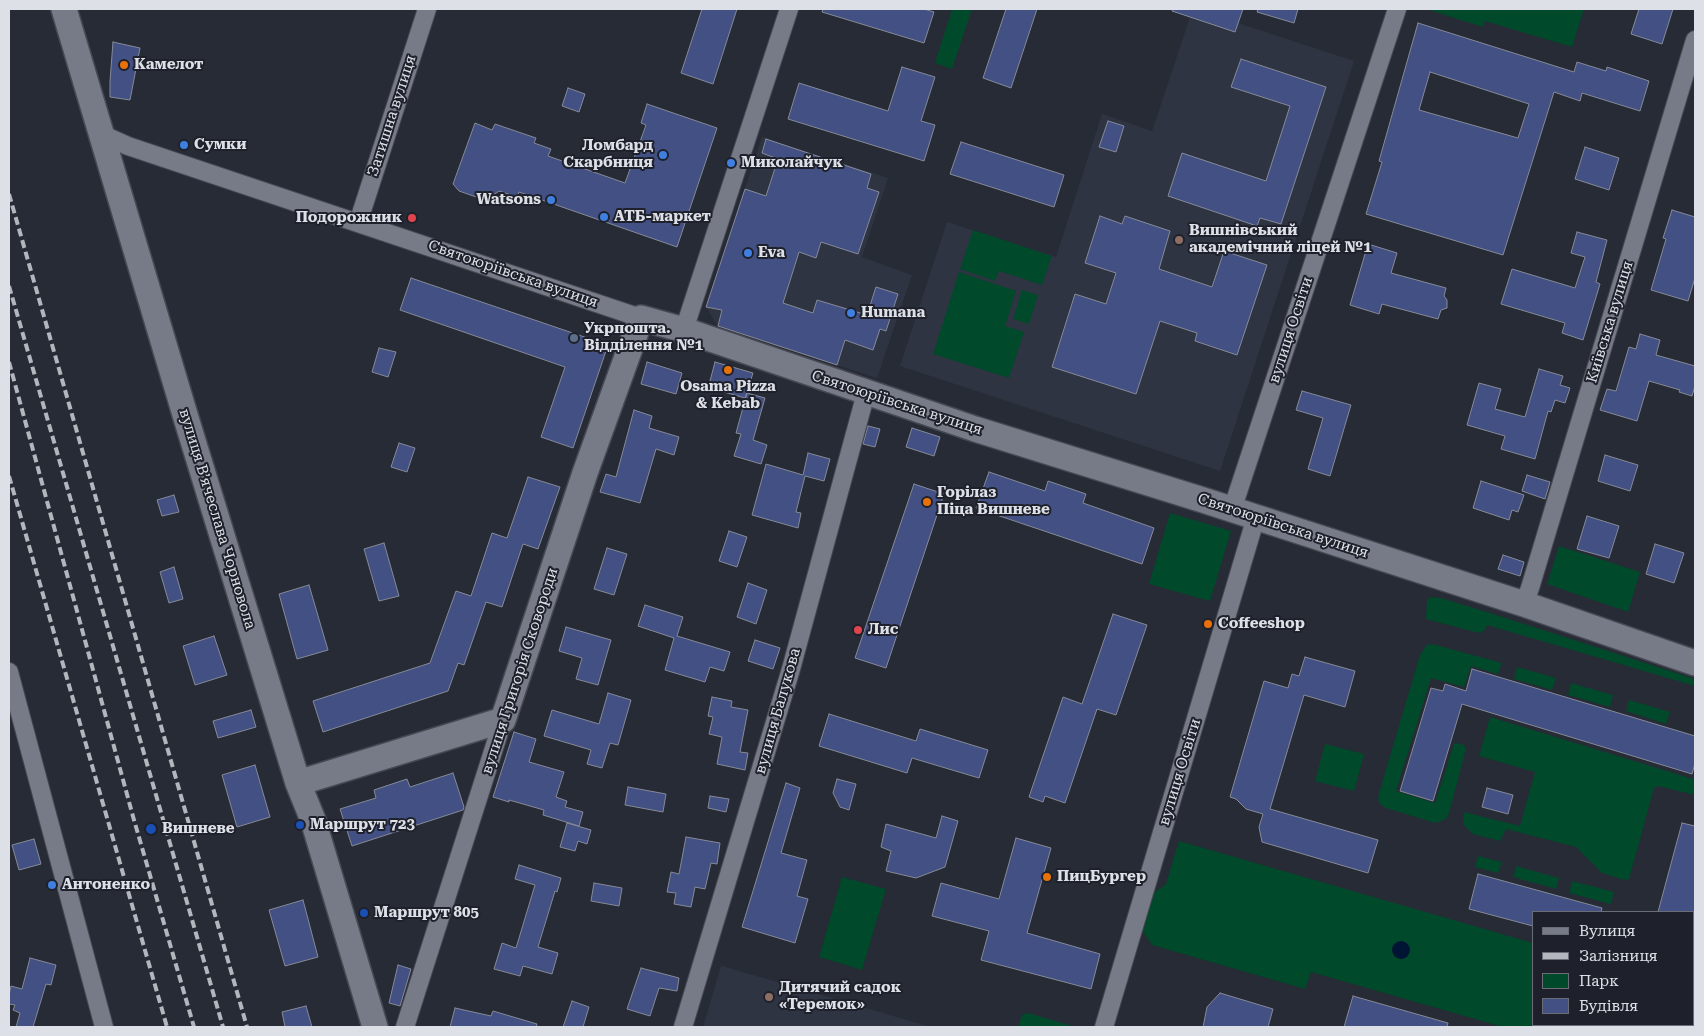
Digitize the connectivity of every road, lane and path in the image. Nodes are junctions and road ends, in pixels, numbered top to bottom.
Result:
1 (64, 9) edge
2 (427, 9) edge
3 (789, 9) edge
4 (1397, 9) edge
5 (1695, 40) edge
6 (101, 134) junction
7 (358, 222) junction
8 (641, 318) junction
9 (684, 330) junction
10 (866, 393) junction
11 (1232, 510) junction
12 (1256, 517) junction
13 (1524, 604) junction
14 (1695, 663) edge
15 (9, 672) edge
16 (13, 701) edge
17 (503, 720) junction
18 (298, 783) junction
19 (1695, 1021) edge
20 (104, 1027) edge
21 (375, 1027) edge
22 (405, 1027) edge
23 (683, 1027) edge
24 (1104, 1027) edge
25 (1694, 1027) edge

1 - 6 street, вулиця Вʼячеслава Чорновола
2 - 7 street, Затишна вулиця
3 - 9 street
4 - 11 street, вулиця Освіти
5 - 13 street, Київська вулиця
6 - 7 street, Святоюріївська вулиця
6 - 18 street, вулиця Вʼячеслава Чорновола
7 - 8 street, Святоюріївська вулиця
8 - 9 street, Святоюріївська вулиця
8 - 17 street, вулиця Григорія Сковороди
9 - 10 street, Святоюріївська вулиця
10 - 11 street, Святоюріївська вулиця
10 - 23 street, вулиця Балукова
11 - 12 street, Святоюріївська вулиця
12 - 13 street, Святоюріївська вулиця
12 - 24 street, вулиця Освіти
13 - 14 street, Святоюріївська вулиця
15 - 16 street
16 - 20 street
17 - 18 street
17 - 22 street, вулиця Григорія Сковороди
18 - 21 street, вулиця Вʼячеслава Чорновола
19 - 25 street

